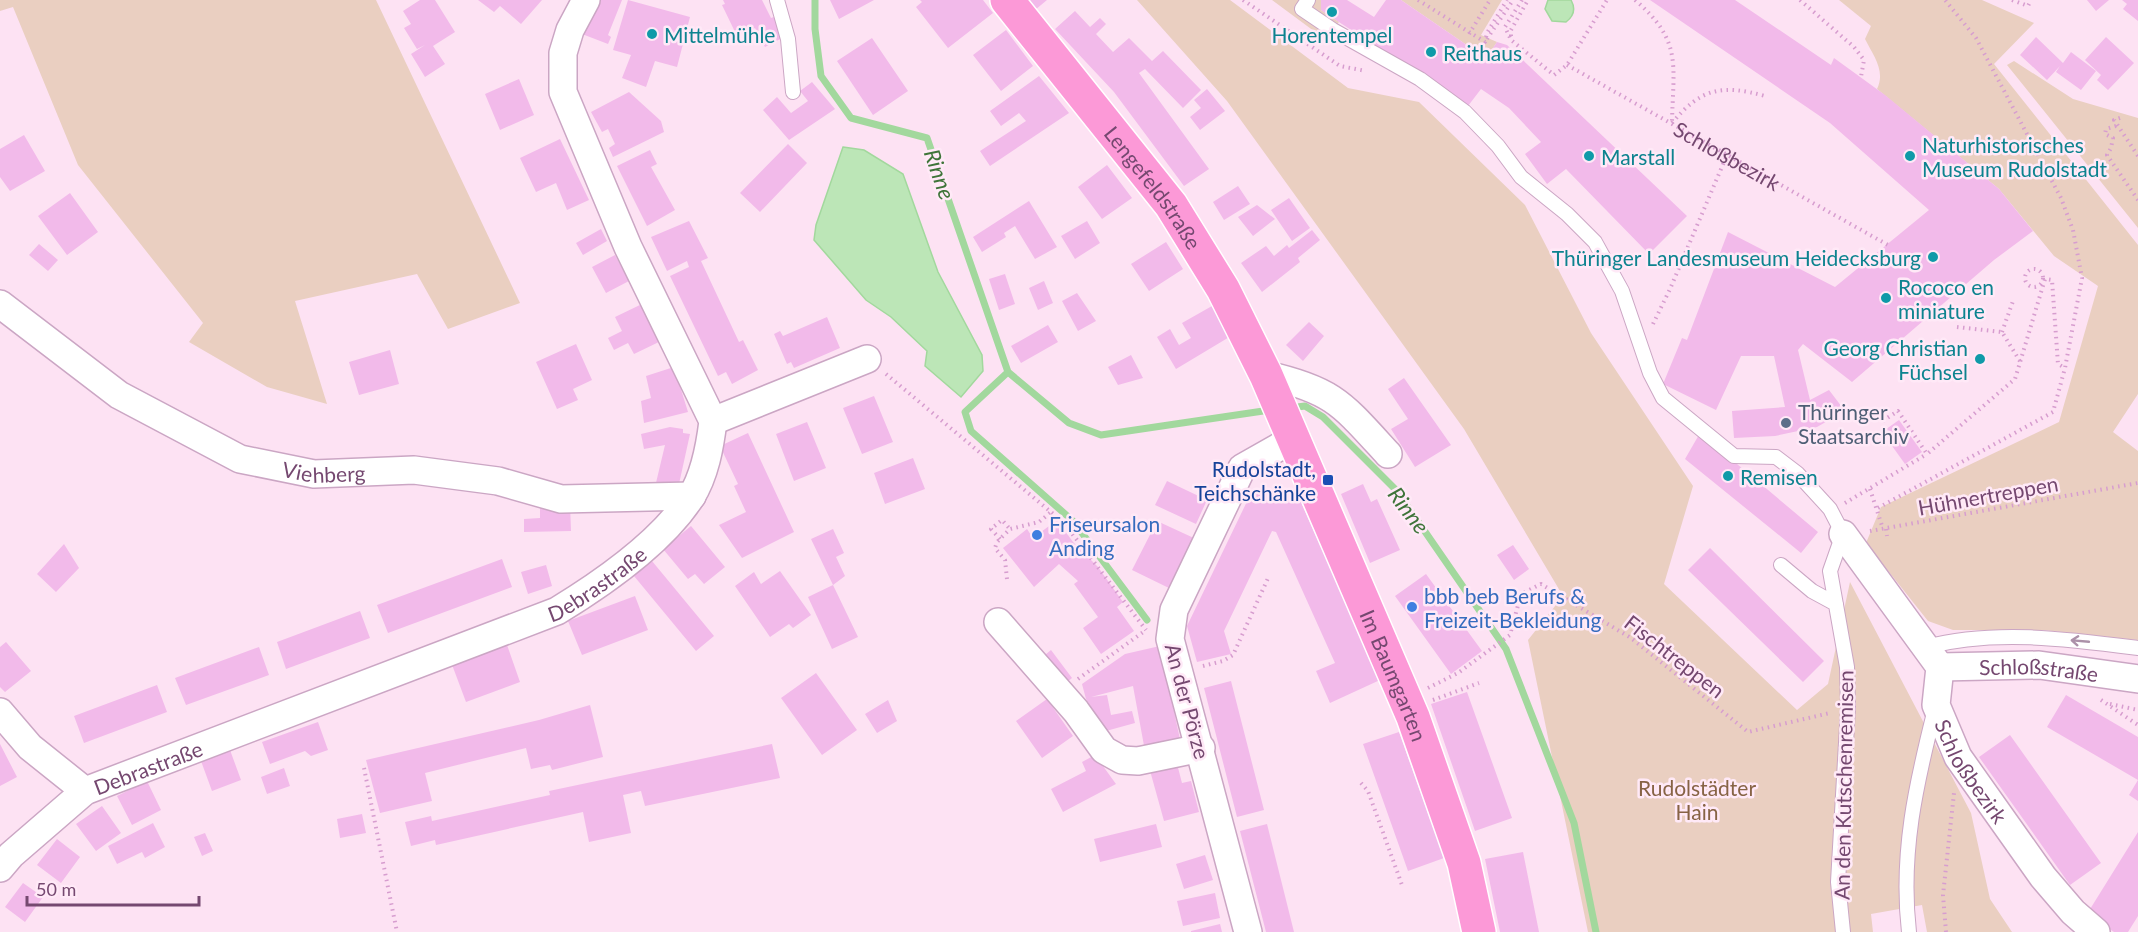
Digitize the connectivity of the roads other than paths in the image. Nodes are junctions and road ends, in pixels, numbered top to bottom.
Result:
1 (586, 0) edge
2 (777, 0) edge
3 (1007, 0) edge
4 (1308, 0) edge
5 (793, 92) dead end
6 (0, 304) edge
7 (875, 365) road end
8 (1270, 385) junction
9 (713, 421) junction
10 (1291, 433) junction
11 (1388, 454) dead end
12 (692, 496) junction
13 (1844, 534) junction
14 (1781, 565) dead end
15 (1836, 604) junction
16 (998, 622) dead end
17 (2138, 648) edge
18 (1933, 657) junction
19 (2138, 679) edge
20 (1936, 705) junction
21 (0, 712) edge
22 (1201, 748) junction
23 (86, 791) junction
24 (0, 868) edge
25 (1248, 932) edge
26 (1479, 932) edge
27 (1842, 932) edge
28 (1909, 932) edge
29 (2096, 932) edge

1 - 9 street
2 - 5 lane
3 - 8 main road, Lengefeldstraße
4 - 13 lane
6 - 12 street, Viehberg
7 - 9 street
8 - 10 main road, Lengefeldstraße
8 - 11 street
9 - 12 street, Debrastraße
10 - 22 street, An der Pörze
10 - 26 main road, Im Baumgarten
12 - 23 street, Debrastraße
13 - 15 lane, An den Kutschenremisen
13 - 18 street
14 - 15 lane
15 - 27 lane, An den Kutschenremisen
16 - 22 street
17 -> 18 lane
18 - 19 street, Schloßstraße
18 - 20 street, Schloßbezirk
20 - 28 lane
20 - 29 street, Schloßbezirk
21 - 23 street, Debrastraße
22 - 25 street, An der Pörze
23 - 24 street

